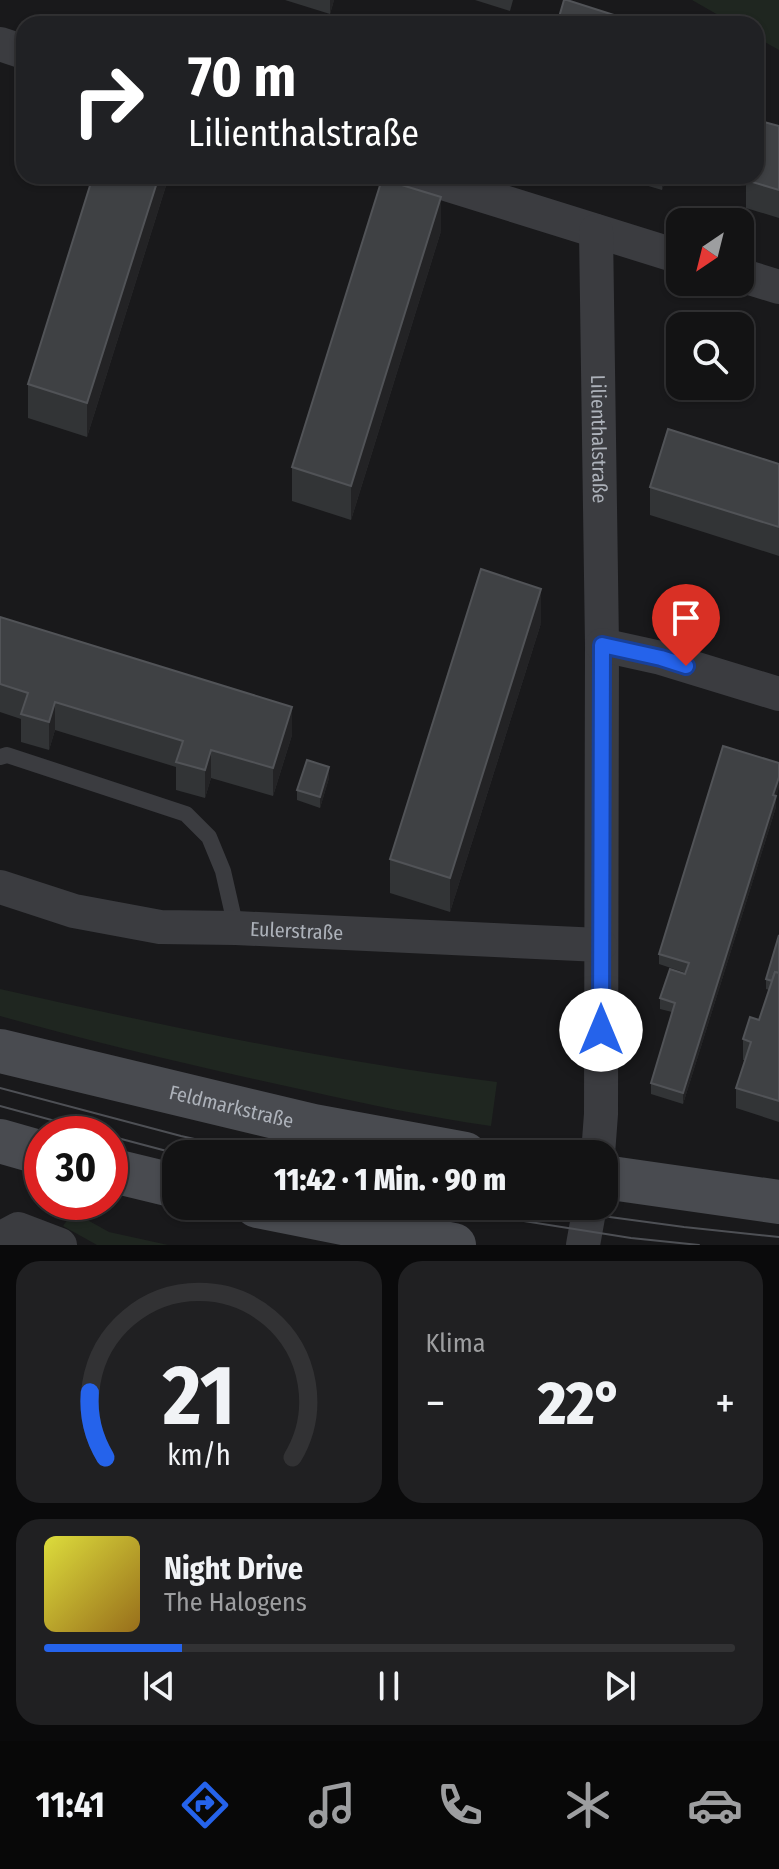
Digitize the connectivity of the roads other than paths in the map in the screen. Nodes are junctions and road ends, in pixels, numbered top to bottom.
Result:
1 (446, 184) edge
2 (596, 231) junction
3 (666, 253) edge
4 (754, 279) edge
5 (779, 287) edge
6 (602, 645) junction
7 (779, 694) edge
8 (0, 757) edge
9 (0, 887) edge
10 (236, 928) junction
11 (600, 945) junction
12 (0, 1051) edge
13 (389, 1140) edge
14 (599, 1140) edge
15 (0, 1141) edge
16 (24, 1148) edge
17 (128, 1174) edge
18 (618, 1179) edge
19 (162, 1183) edge
20 (779, 1202) edge
21 (328, 1220) edge
22 (587, 1220) edge
23 (0, 1239) edge
24 (56, 1243) edge
25 (454, 1245) edge
26 (583, 1245) edge

1 - 2 street
2 - 3 street
2 - 6 street, Lilienthalstraße
4 - 5 street
6 - 7 street
6 - 11 street, Lilienthalstraße
8 - 10 lane
9 - 10 street, Eulerstraße
10 - 11 street, Eulerstraße
11 - 14 street, Lilienthalstraße
12 - 13 main road, Feldmarkstraße
15 - 16 main road
17 - 19 main road
18 - 20 main road
21 - 25 main road
22 - 26 street
23 - 24 street

